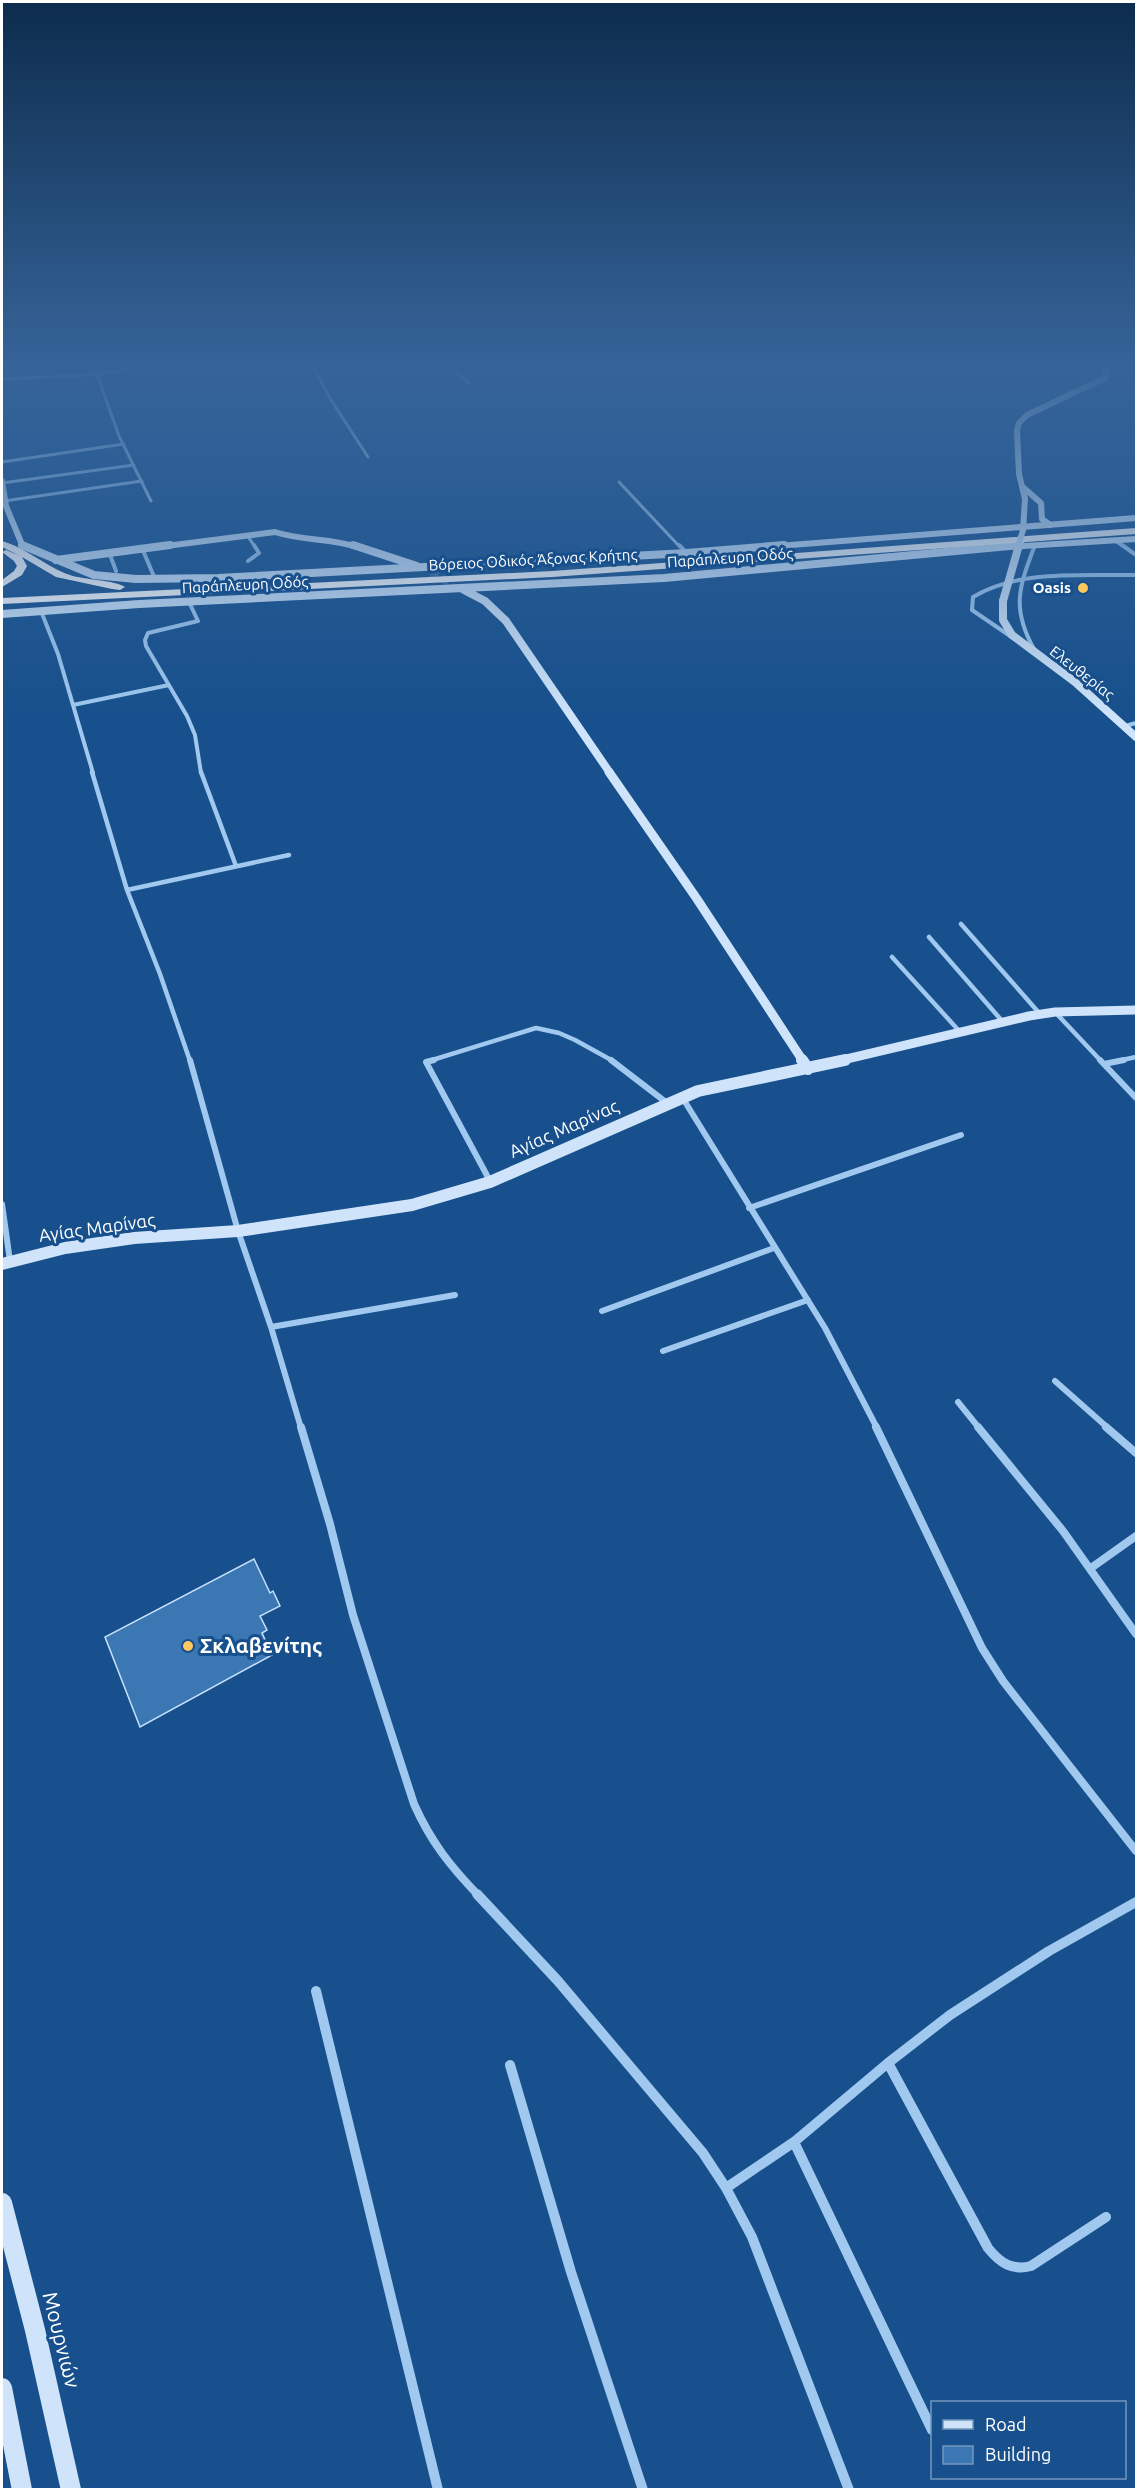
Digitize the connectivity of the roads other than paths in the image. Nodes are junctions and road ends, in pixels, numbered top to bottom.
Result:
1 (2, 485) edge
2 (122, 485) edge
3 (144, 485) edge
4 (621, 485) edge
5 (1023, 488) joint
6 (151, 501) dead end
7 (4, 504) edge
8 (1137, 518) edge
9 (1050, 525) junction
10 (1137, 526) edge
11 (1137, 531) edge
12 (247, 535) junction
13 (1137, 539) edge
14 (1115, 541) junction
15 (2, 544) edge
16 (1035, 545) junction
17 (142, 548) junction
18 (2, 551) edge
19 (109, 552) junction
20 (687, 553) junction
21 (1137, 555) edge
22 (56, 560) junction
23 (248, 561) dead end
24 (422, 568) junction
25 (116, 571) dead end
26 (431, 573) tunnel mouth
27 (1137, 575) edge
28 (155, 579) junction
29 (1022, 580) junction
30 (2, 584) edge
31 (453, 584) tunnel mouth
32 (462, 588) junction
33 (140, 589) junction
34 (2, 595) edge
35 (2, 601) edge
36 (189, 602) junction
37 (41, 611) junction
38 (2, 614) edge
39 (1020, 642) junction
40 (1038, 656) junction
41 (169, 685) junction
42 (74, 705) junction
43 (1137, 723) edge
44 (1125, 726) junction
45 (1137, 736) edge
46 (289, 855) dead end
47 (237, 866) junction
48 (127, 890) junction
49 (961, 924) dead end
50 (929, 937) dead end
51 (892, 957) dead end
52 (1137, 1010) edge
53 (1055, 1012) junction
54 (1040, 1014) junction
55 (1003, 1022) junction
56 (961, 1033) junction
57 (1137, 1057) edge
58 (1104, 1064) junction
59 (808, 1069) junction
60 (682, 1096) junction
61 (1137, 1098) edge
62 (667, 1103) junction
63 (961, 1135) dead end
64 (490, 1182) junction
65 (2, 1204) edge
66 (749, 1208) junction
67 (238, 1231) junction
68 (774, 1248) junction
69 (6, 1262) edge
70 (455, 1295) dead end
71 (808, 1300) junction
72 (602, 1311) dead end
73 (271, 1326) junction
74 (663, 1351) dead end
75 (1055, 1381) dead end
76 (958, 1402) dead end
77 (1137, 1453) edge
78 (1137, 1536) edge
79 (1090, 1568) junction
80 (1137, 1634) edge
81 (1137, 1851) edge
82 (1137, 1902) edge
83 (315, 1992) dead end
84 (888, 2063) junction
85 (510, 2065) dead end
86 (794, 2142) junction
87 (726, 2188) junction
88 (2, 2203) edge
89 (1106, 2217) dead end
90 (2, 2388) edge
91 (931, 2426) edge
92 (22, 2490) edge
93 (71, 2490) edge
94 (438, 2490) edge
95 (643, 2490) edge
96 (849, 2490) edge

1 - 7 street, Παράπλευρη Οδός
2 - 7 street
3 - 6 street
4 - 20 street
5 - 9 street
5 - 39 street, Ελευθερίας, bridge
7 - 22 street, Παράπλευρη Οδός
8 - 9 street, Παράπλευρη Οδός
9 - 20 street, Παράπλευρη Οδός
10 - 33 highway, Βόρειος Οδικός Άξονας Κρήτης
11 - 35 highway, Βόρειος Οδικός Άξονας Κρήτης
12 - 17 street
12 - 23 street
12 - 24 street
13 - 14 street, Παράπλευρη Οδός
14 - 16 street, Παράπλευρη Οδός
14 - 21 street
15 - 33 highway
16 - 29 street
16 - 32 street, Παράπλευρη Οδός
17 - 19 street
17 - 28 street
18 - 30 highway
19 - 22 street
19 - 25 street
20 - 24 street, Παράπλευρη Οδός
22 - 28 street, Παράπλευρη Οδός
24 - 26 street
24 - 28 street, Παράπλευρη Οδός
27 - 29 street
29 - 39 street
29 - 40 street
31 - 32 street
32 - 36 street, Παράπλευρη Οδός
32 - 59 street
33 - 34 highway, Βόρειος Οδικός Άξονας Κρήτης
36 - 37 street, Παράπλευρη Οδός
36 - 41 street
37 - 38 street, Παράπλευρη Οδός
37 - 42 street
39 - 40 street, Ελευθερίας
40 - 44 street, Ελευθερίας
41 - 42 street
41 - 47 street
42 - 48 street
43 - 44 street
44 - 45 street, Ελευθερίας
46 - 47 street
47 - 48 street
48 - 67 street
49 - 54 street
50 - 55 street
51 - 56 street
52 - 53 street, Αγίας Μαρίνας
53 - 54 street, Αγίας Μαρίνας
53 - 58 street
54 - 55 street, Αγίας Μαρίνας
55 - 56 street, Αγίας Μαρίνας
56 - 59 street, Αγίας Μαρίνας
57 - 58 street
58 - 61 street
59 - 60 street, Αγίας Μαρίνας
60 - 62 street, Αγίας Μαρίνας
60 - 66 street
62 - 64 street, Αγίας Μαρίνας
62 - 64 street
63 - 66 street
64 - 67 street, Αγίας Μαρίνας
65 - 69 street
66 - 68 street
67 - 69 street, Αγίας Μαρίνας
67 - 73 street
68 - 71 street
68 - 72 street
70 - 73 street
71 - 74 street
71 - 81 street
73 - 87 street
75 - 77 street
76 - 79 street
78 - 79 street
79 - 80 street
82 - 84 street
83 - 94 street
84 - 86 street
84 - 89 street
85 - 95 street
86 - 87 street
86 - 91 street
87 - 96 street
88 - 93 street, Μουρνιών
90 - 92 street

